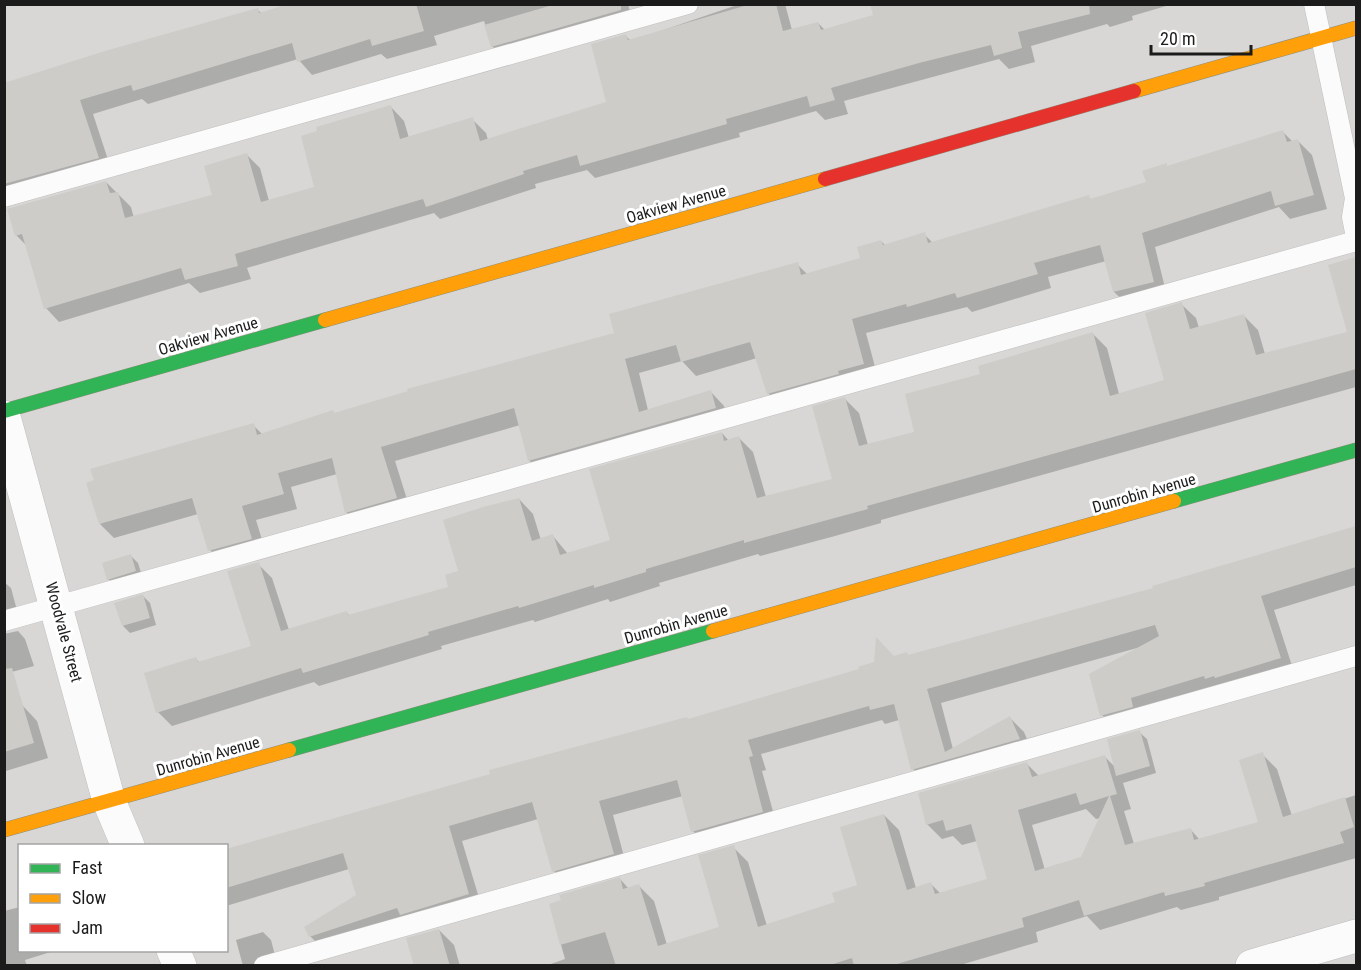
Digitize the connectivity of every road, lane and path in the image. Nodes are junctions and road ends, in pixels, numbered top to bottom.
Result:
1 (688, 4) edge
2 (1314, 4) edge
3 (1356, 28) edge
4 (1322, 38) junction
5 (4, 197) edge
6 (1356, 239) edge
7 (4, 411) edge
8 (4, 417) edge
9 (1356, 450) edge
10 (57, 606) junction
11 (4, 621) edge
12 (1356, 656) edge
13 (109, 801) junction
14 (4, 830) edge
15 (127, 844) edge
16 (1356, 936) edge
17 (173, 952) edge
18 (180, 966) edge
19 (264, 966) edge
20 (1252, 966) edge

1 - 5 lane
2 - 4 lane
3 - 4 street, Oakview Avenue
4 - 6 lane
4 - 7 street, Oakview Avenue
6 - 10 lane
8 - 10 street, Woodvale Street
9 - 13 street, Dunrobin Avenue
10 - 11 lane
10 - 13 street, Woodvale Street
12 - 19 lane
13 - 14 street, Dunrobin Avenue
13 - 15 street, Woodvale Street
16 - 20 street
17 - 18 street

